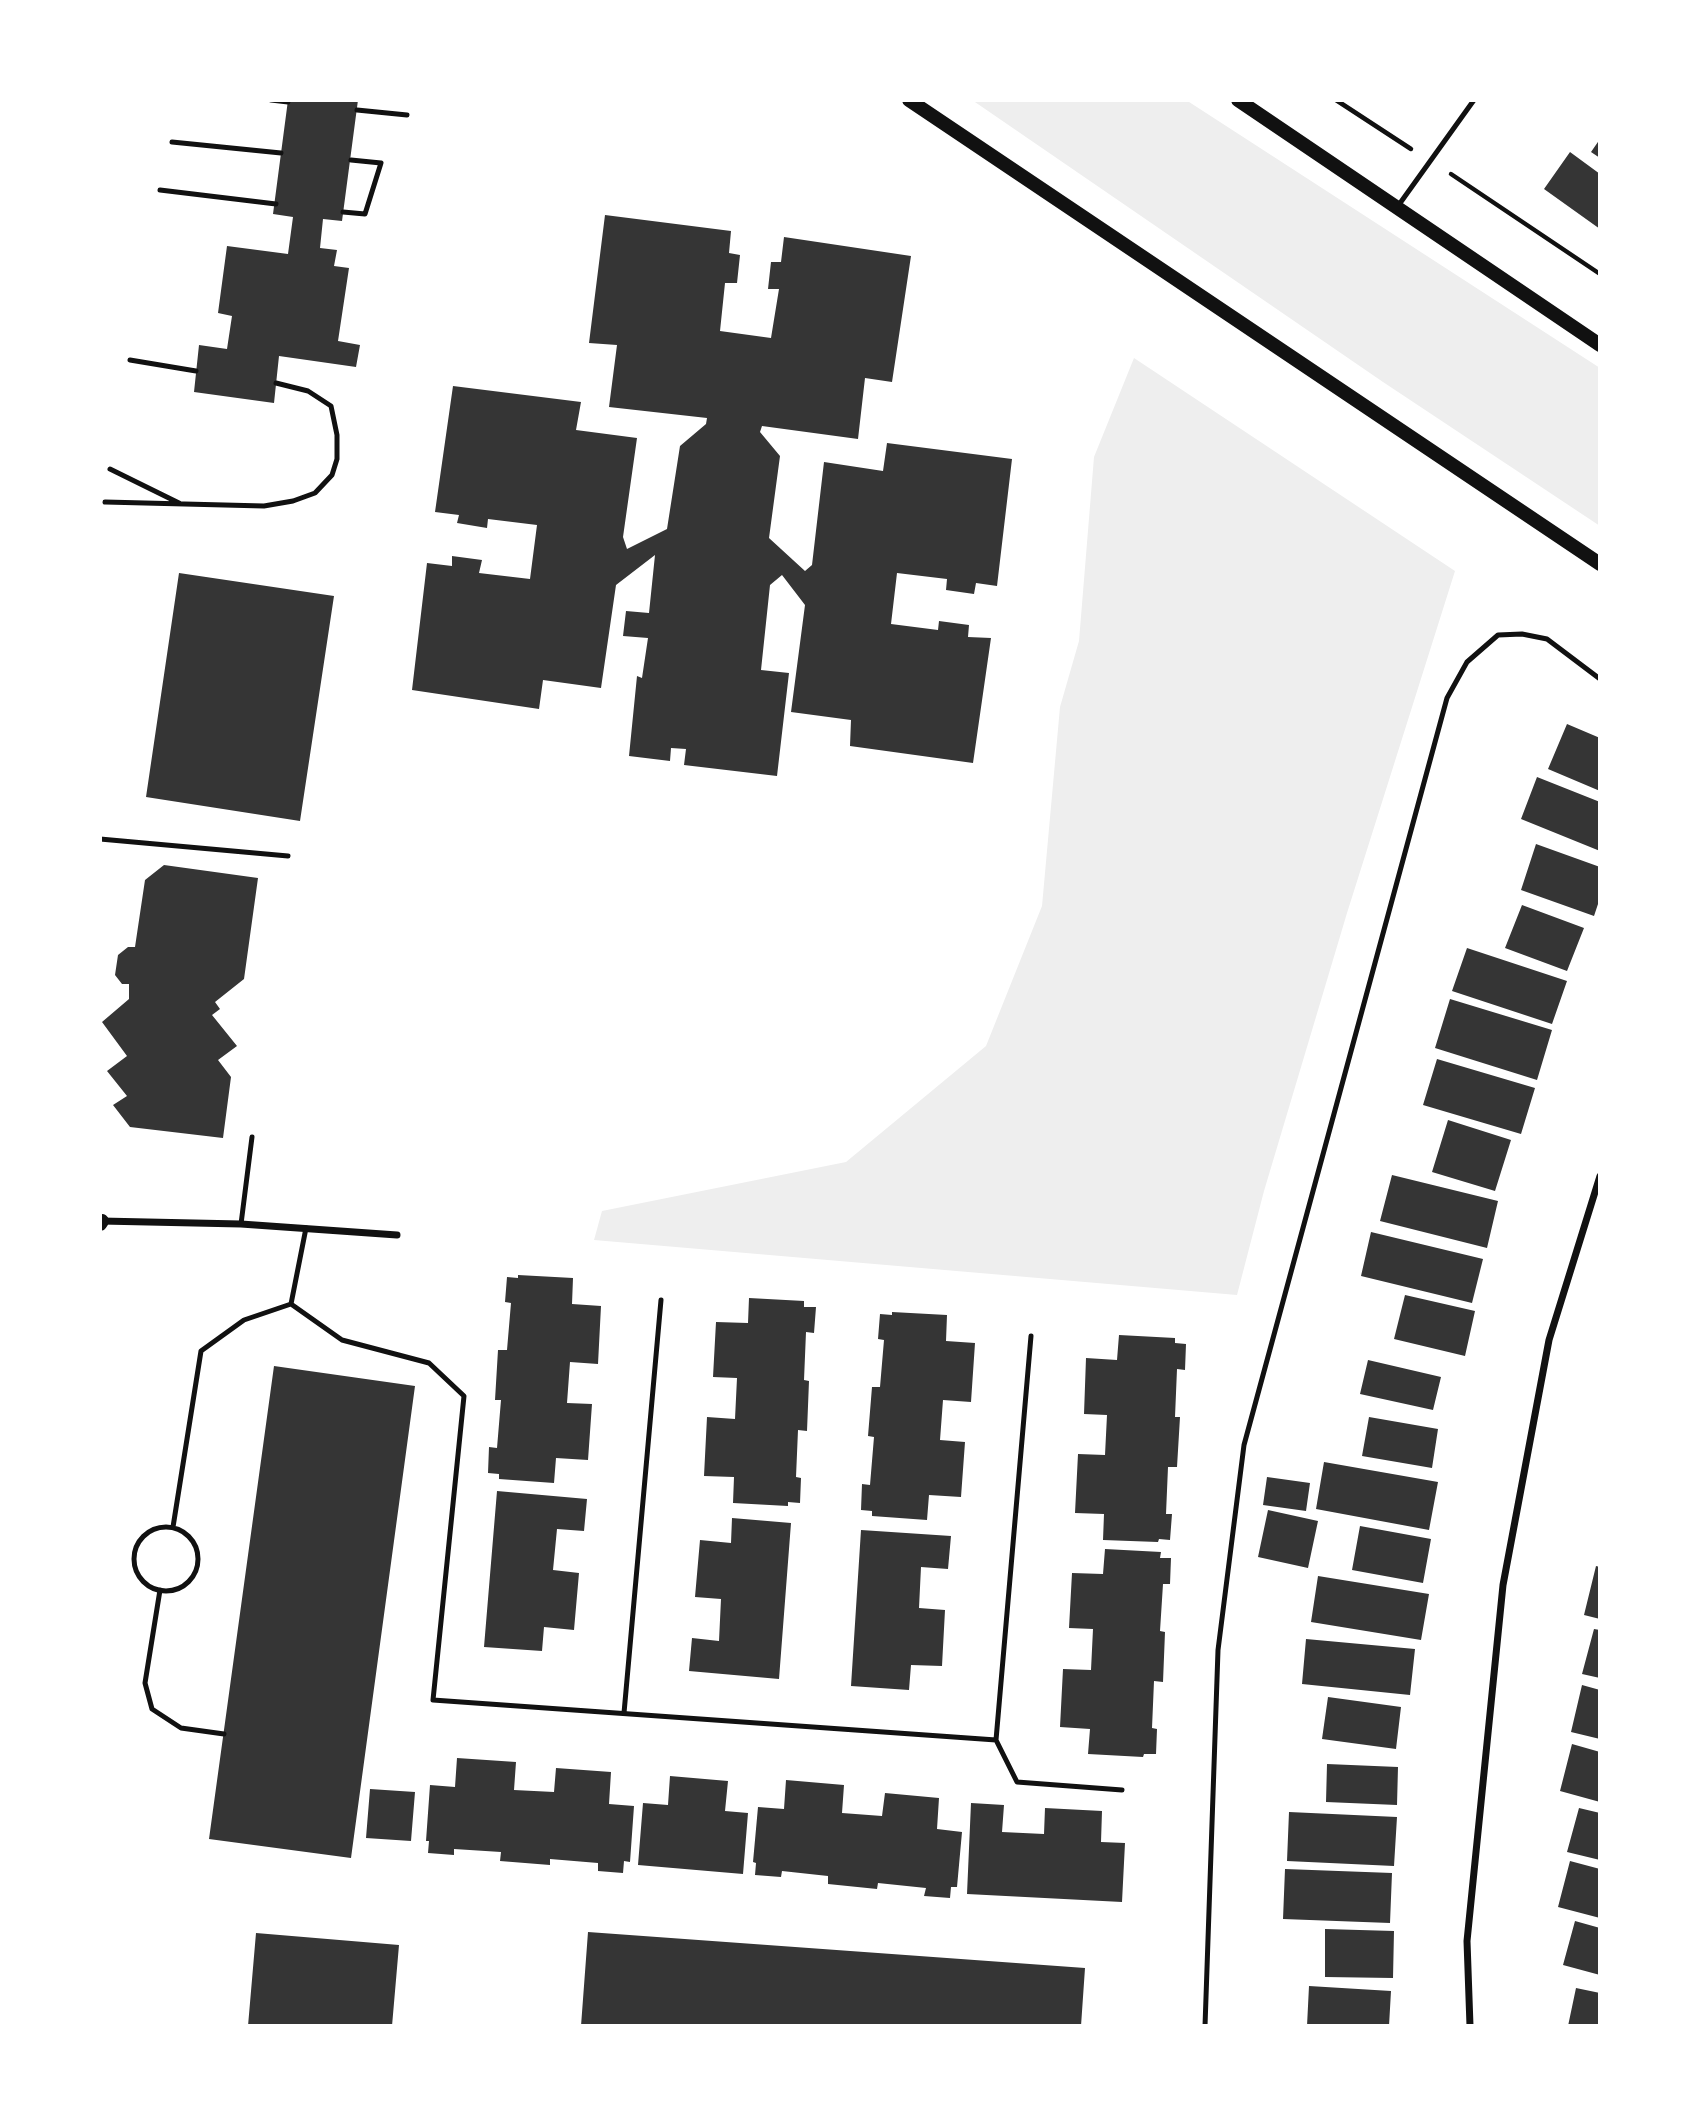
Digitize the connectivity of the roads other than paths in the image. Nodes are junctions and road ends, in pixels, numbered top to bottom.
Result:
1 (271, 100) edge
2 (909, 100) edge
3 (1238, 100) edge
4 (1474, 100) edge
5 (288, 102) dead end
6 (357, 110) dead end
7 (407, 116) dead end
8 (172, 142) dead end
9 (281, 153) dead end
10 (351, 160) dead end
11 (160, 190) dead end
12 (276, 204) dead end
13 (1397, 207) junction
14 (344, 212) dead end
15 (1600, 345) edge
16 (130, 360) dead end
17 (196, 371) dead end
18 (276, 383) dead end
19 (110, 469) dead end
20 (105, 502) dead end
21 (182, 504) junction
22 (1600, 564) edge
23 (1600, 679) edge
24 (100, 839) edge
25 (288, 856) dead end
26 (253, 1137) dead end
27 (1600, 1176) edge
28 (101, 1222) edge
29 (242, 1224) junction
30 (306, 1228) junction
31 (397, 1235) dead end
32 (661, 1300) dead end
33 (291, 1304) junction
34 (1031, 1336) dead end
35 (173, 1527) junction
36 (160, 1590) junction
37 (624, 1713) junction
38 (224, 1734) dead end
39 (996, 1740) junction
40 (1122, 1790) dead end
41 (1205, 2026) edge
42 (1470, 2026) edge

1 - 5 lane
2 - 22 main road
3 - 13 main road
4 - 13 lane
6 - 7 lane
8 - 9 lane
10 - 14 lane
11 - 12 lane
13 - 15 main road
16 - 17 lane
18 - 21 lane
19 - 21 lane
20 - 21 lane
23 - 41 lane
24 - 25 lane
26 - 29 lane
27 - 42 street
28 - 29 street
29 - 30 street
30 - 31 street
30 - 33 lane
32 - 37 lane
33 - 35 lane
33 - 37 lane
34 - 39 lane
35 - 36 lane
35 - 36 lane
36 - 38 lane
37 - 39 lane
39 - 40 lane

